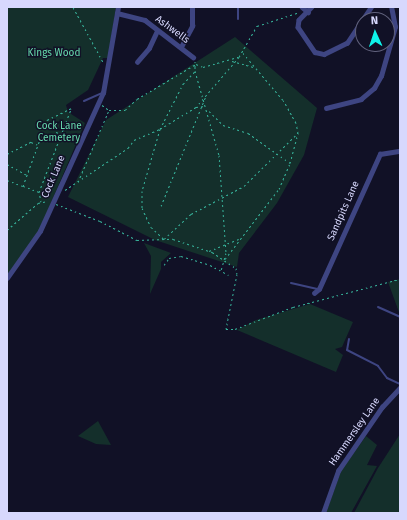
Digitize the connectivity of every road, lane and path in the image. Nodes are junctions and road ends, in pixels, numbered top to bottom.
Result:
1 (73, 7) edge
2 (118, 7) edge
3 (192, 7) edge
4 (238, 7) edge
5 (302, 7) edge
6 (312, 7) edge
7 (371, 7) edge
8 (391, 7) edge
9 (300, 12) dead end
10 (308, 12) junction
11 (117, 13) junction
12 (238, 19) dead end
13 (157, 31) junction
14 (181, 47) junction
15 (243, 53) junction
16 (194, 57) dead end
17 (239, 57) junction
18 (231, 61) junction
19 (137, 62) dead end
20 (236, 62) junction
21 (196, 64) junction
22 (258, 69) junction
23 (108, 71) junction
24 (194, 71) junction
25 (103, 93) junction
26 (206, 95) junction
27 (202, 99) junction
28 (84, 101) dead end
29 (98, 103) junction
30 (204, 104) junction
31 (203, 106) junction
32 (206, 106) junction
33 (196, 107) junction
34 (326, 108) dead end
35 (208, 109) junction
36 (109, 110) junction
37 (160, 129) junction
38 (56, 132) dead end
39 (298, 133) junction
40 (62, 134) junction
41 (38, 145) junction
42 (400, 151) edge
43 (276, 152) junction
44 (7, 154) edge
45 (7, 164) edge
46 (290, 164) junction
47 (27, 175) junction
48 (7, 180) edge
49 (77, 182) junction
50 (23, 186) junction
51 (39, 192) junction
52 (58, 192) junction
53 (49, 200) dead end
54 (220, 200) junction
55 (41, 202) junction
56 (56, 204) dead end
57 (161, 206) dead end
58 (7, 230) edge
59 (164, 239) junction
60 (240, 239) junction
61 (225, 244) junction
62 (208, 252) junction
63 (225, 259) junction
64 (224, 261) junction
65 (164, 265) dead end
66 (221, 270) junction
67 (229, 275) dead end
68 (7, 278) edge
69 (400, 279) edge
70 (291, 283) dead end
71 (319, 289) junction
72 (314, 293) dead end
73 (378, 307) dead end
74 (400, 317) edge
75 (349, 339) dead end
76 (400, 384) edge
77 (400, 388) edge
78 (323, 513) edge

1 - 23 path
2 - 11 street, Cock Lane
3 - 14 street
4 - 12 lane
5 - 10 street
6 - 10 street
7 - 10 street
8 - 34 street
9 - 15 path
11 - 13 street, Ashwells
11 - 23 street, Cock Lane
13 - 14 street, Ashwells
13 - 19 street
14 - 16 street, Ashwells
15 - 17 path
15 - 22 path
17 - 18 path
17 - 20 path
18 - 20 path
18 - 21 path
20 - 22 path
20 - 26 path
21 - 24 path
21 - 36 path
22 - 39 path
23 - 25 street, Cock Lane
24 - 27 path
24 - 37 path
25 - 28 lane
25 - 29 street, Cock Lane
26 - 27 path
26 - 30 path
27 - 30 path
27 - 33 path
29 - 36 path
29 - 52 street, Cock Lane
30 - 31 path
30 - 32 path
31 - 32 path
31 - 33 path
31 - 57 path
32 - 35 path
33 - 37 path
35 - 43 path
35 - 54 path
36 - 49 path
37 - 49 path
37 - 59 path
38 - 40 path
39 - 43 path
39 - 46 path
40 - 41 path
40 - 51 path
41 - 44 path
41 - 47 path
42 - 71 street, Sandpits Lane
43 - 46 path
43 - 54 path
45 - 47 path
46 - 60 path
47 - 50 path
48 - 50 path
49 - 52 path
50 - 51 path
51 - 55 path
52 - 68 street, Cock Lane
53 - 55 path
54 - 59 path
54 - 61 path
55 - 58 path
56 - 59 path
59 - 62 path
60 - 61 path
60 - 63 path
61 - 62 path
61 - 63 path
62 - 64 path
63 - 64 path
64 - 66 path
64 - 69 path
65 - 66 path
66 - 67 path
70 - 71 lane
71 - 72 street, Sandpits Lane
73 - 74 lane
75 - 76 lane
77 - 78 street, Hammersley Lane

